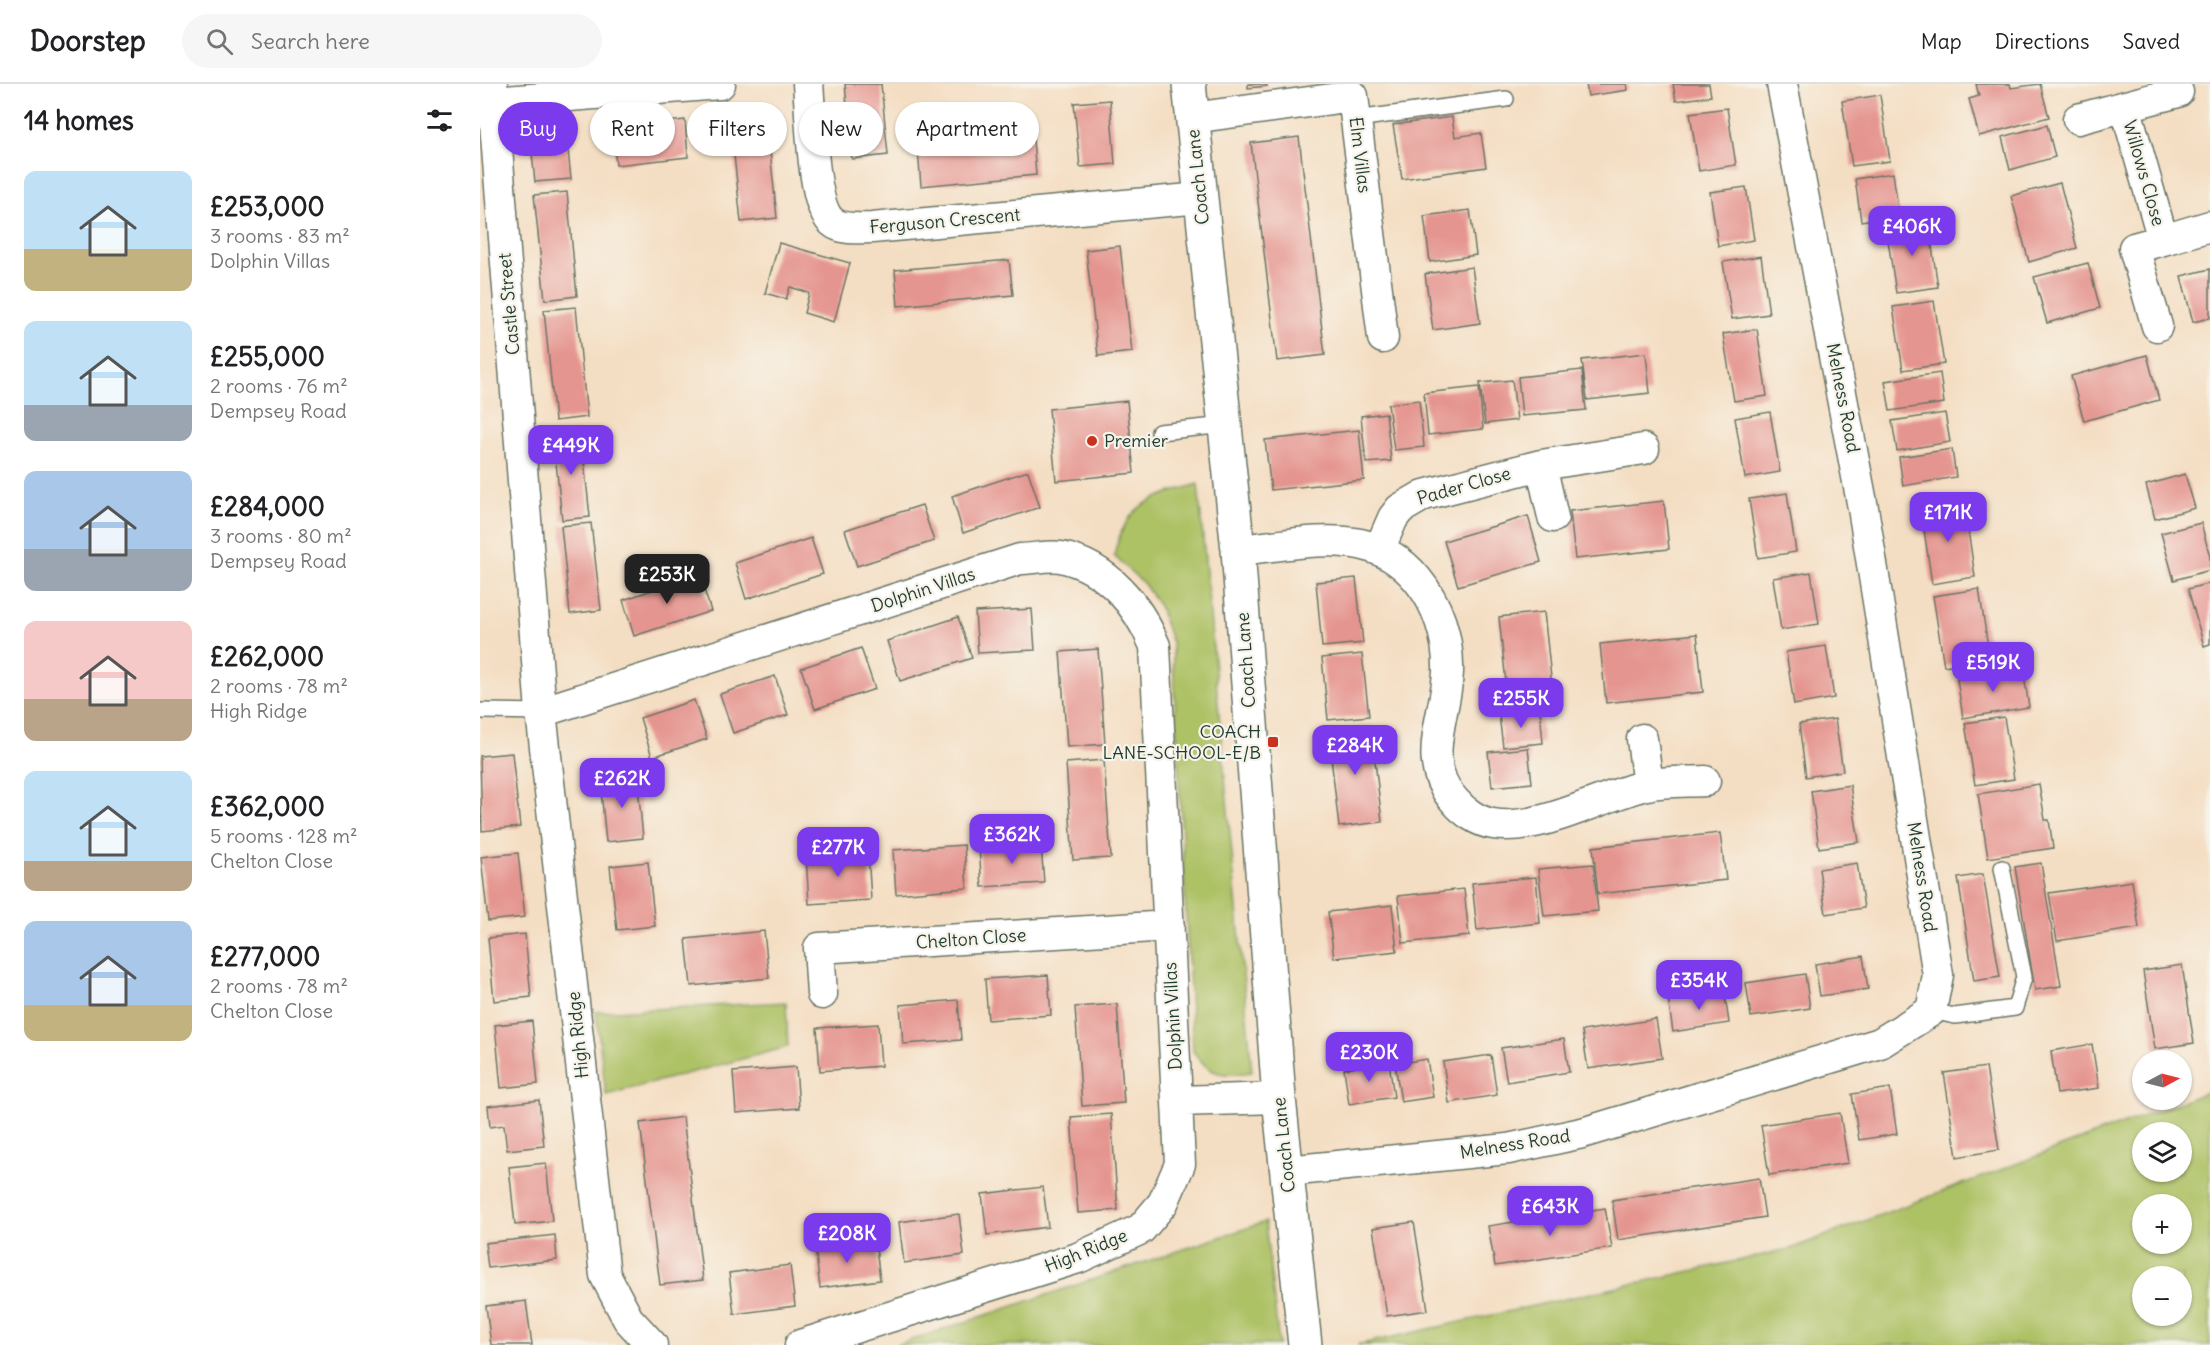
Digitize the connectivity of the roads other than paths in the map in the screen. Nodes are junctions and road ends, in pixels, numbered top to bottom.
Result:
1 (720, 84) edge
2 (808, 84) edge
3 (1190, 84) edge
4 (1782, 84) edge
5 (2178, 92) dead end
6 (492, 93) edge
7 (1506, 99) dead end
8 (1353, 100) edge
9 (2125, 106) junction
10 (1192, 118) junction
11 (2078, 119) dead end
12 (1200, 198) junction
13 (2210, 226) edge
14 (2163, 240) junction
15 (2157, 326) dead end
16 (1383, 339) dead end
17 (1225, 425) junction
18 (1159, 432) dead end
19 (1644, 448) dead end
20 (1541, 465) junction
21 (1553, 517) dead end
22 (1379, 549) junction
23 (1238, 550) junction
24 (480, 711) edge
25 (542, 712) junction
26 (1641, 739) dead end
27 (1705, 781) dead end
28 (1648, 785) junction
29 (2002, 868) dead end
30 (1169, 926) junction
31 (822, 994) dead end
32 (1931, 1011) junction
33 (1279, 1098) junction
34 (1177, 1101) junction
35 (1287, 1171) junction
36 (652, 1345) edge
37 (800, 1345) edge
38 (1305, 1345) edge

1 - 6 street
2 - 12 street, Ferguson Crescent
3 - 10 street, Coach Lane
4 - 32 street, Melness Road
5 - 9 street, Willows Close
6 - 25 street, Castle Street
7 - 8 lane
8 - 10 street, Elm Villas
8 - 16 street, Elm Villas
9 - 11 street, Willows Close
9 - 14 street, Willows Close
10 - 12 street, Coach Lane
12 - 17 street, Coach Lane
13 - 14 street, Willows Close
14 - 15 street, Willows Close
17 - 18 lane
17 - 23 street, Coach Lane
19 - 20 street, Pader Close
20 - 21 street
20 - 22 street, Pader Close
22 - 23 street
22 - 28 street
23 - 33 street, Coach Lane
24 - 25 lane
25 - 30 street, Dolphin Villas
25 - 36 street, High Ridge
26 - 28 street
27 - 28 street
29 - 32 lane
30 - 31 street, Chelton Close
30 - 34 street, Dolphin Villas
32 - 35 street, Melness Road
33 - 34 street
33 - 35 street, Coach Lane
34 - 37 street, High Ridge
35 - 38 street, Coach Lane

